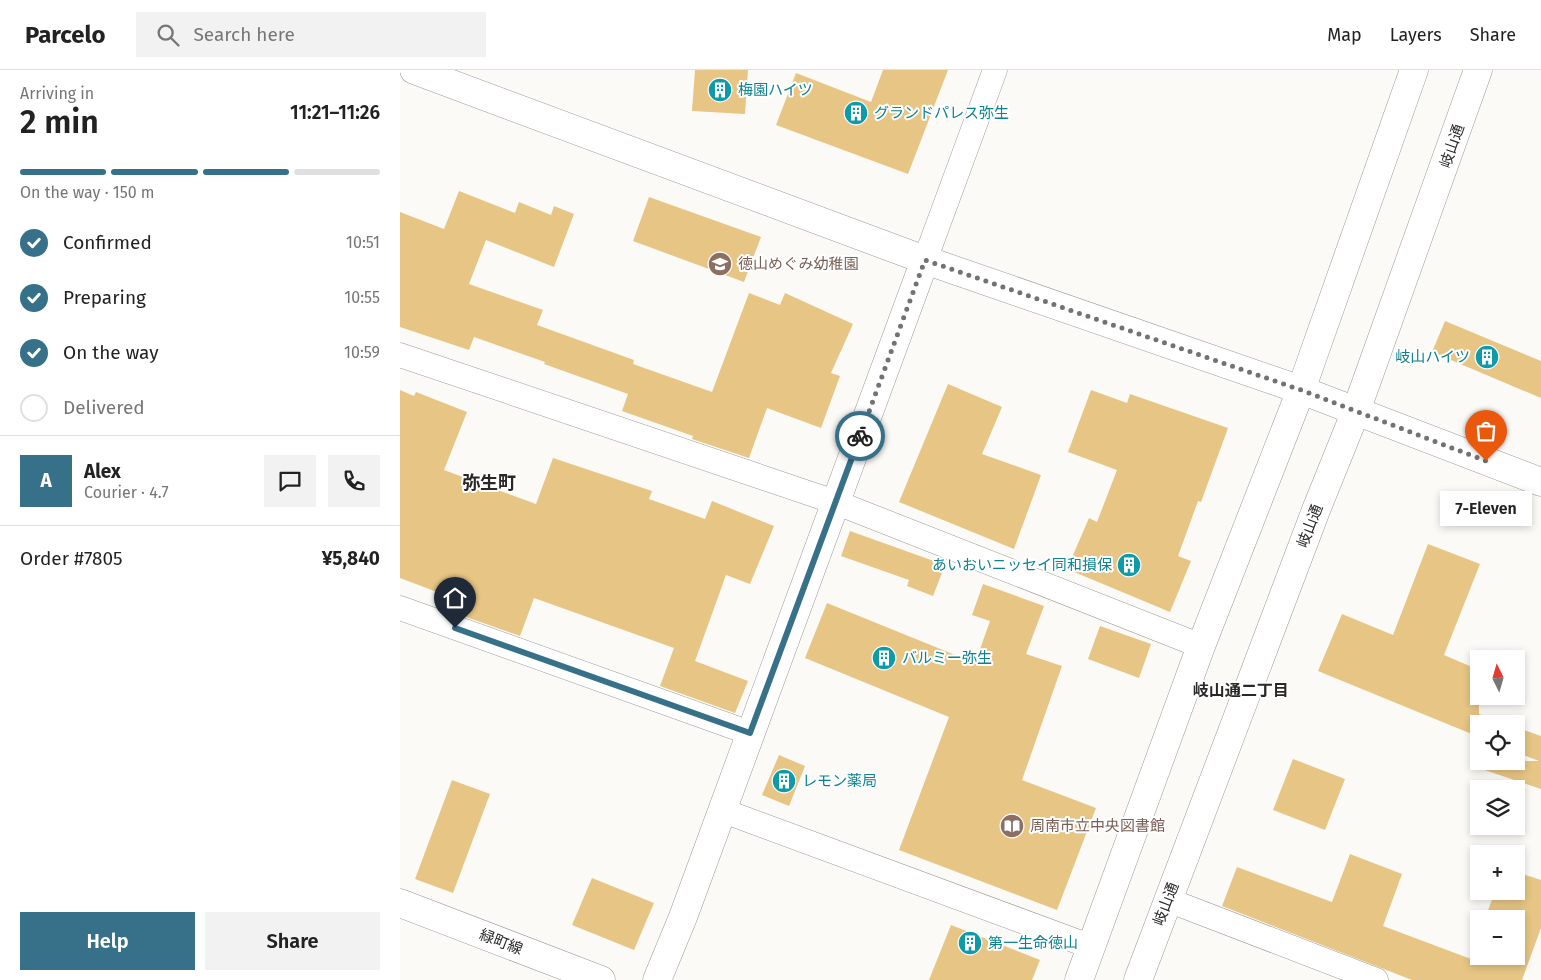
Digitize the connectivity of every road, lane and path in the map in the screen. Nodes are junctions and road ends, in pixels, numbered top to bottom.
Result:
1 (406, 70) edge
2 (414, 70) edge
3 (995, 70) edge
4 (1414, 70) edge
5 (1478, 70) edge
6 (400, 84) edge
7 (925, 260) junction
8 (400, 354) edge
9 (1301, 390) junction
10 (1356, 411) junction
11 (1541, 482) edge
12 (835, 502) junction
13 (400, 608) edge
14 (1201, 646) junction
15 (750, 733) junction
16 (721, 810) junction
17 (1168, 900) junction
18 (400, 903) edge
19 (1092, 947) junction
20 (601, 980) edge
21 (657, 980) edge
22 (1079, 980) edge
23 (1138, 980) edge
24 (1376, 980) edge

1 - 6 street
2 - 7 street
3 - 7 street
4 - 9 street
5 - 10 street, 岐山通
7 - 9 street
7 - 12 street
8 - 12 street
9 - 10 street
9 - 14 street
10 - 11 street
10 - 17 street, 岐山通
12 - 14 street
12 - 15 street
13 - 15 street
14 - 19 street
15 - 16 street
16 - 19 street
16 - 21 street
17 - 23 street, 岐山通
17 - 24 street
18 - 20 street, 緑町線
19 - 22 street

